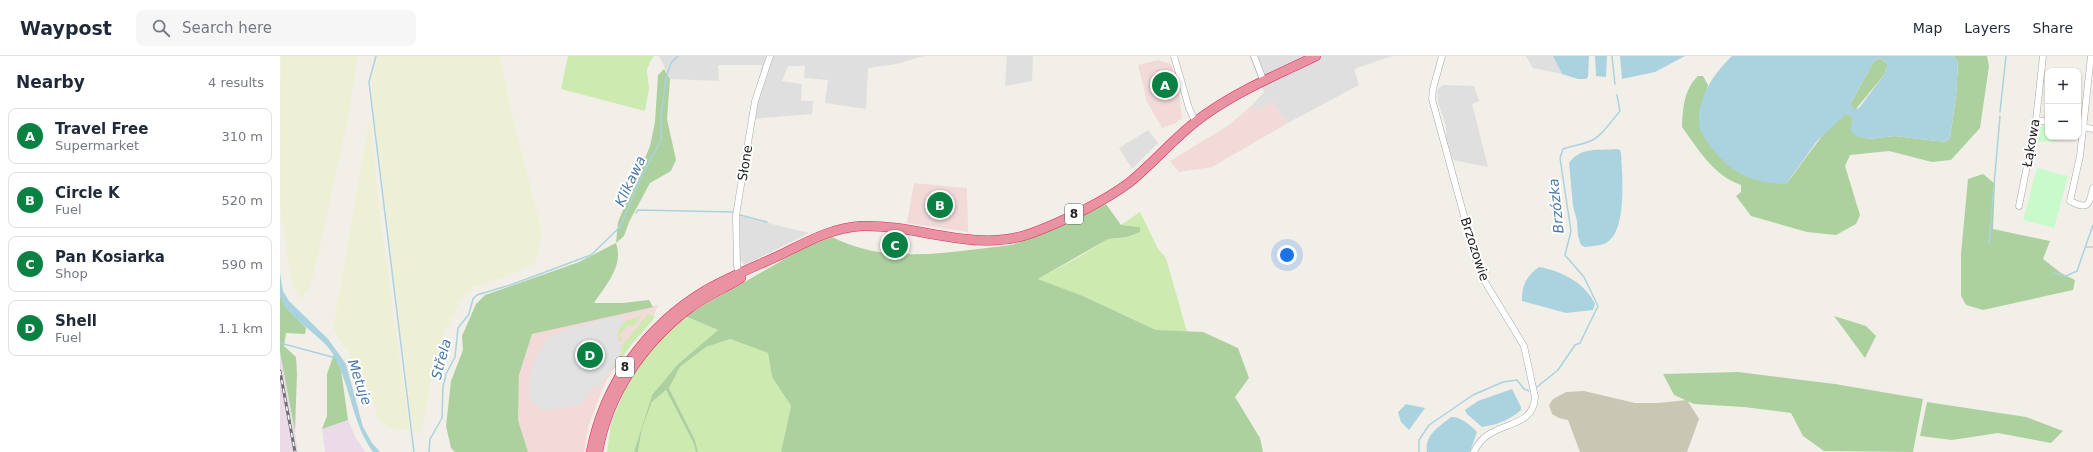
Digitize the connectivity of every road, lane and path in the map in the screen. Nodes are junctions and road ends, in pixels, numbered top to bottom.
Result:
1 (770, 56) edge
2 (1174, 56) edge
3 (1254, 56) edge
4 (1316, 56) edge
5 (1442, 56) edge
6 (2043, 56) edge
7 (2091, 56) edge
8 (1264, 82) junction
9 (2036, 120) junction
10 (1195, 121) junction
11 (2045, 122) edge
12 (2081, 126) edge
13 (2093, 129) edge
14 (2079, 140) edge
15 (2093, 188) edge
16 (2019, 206) dead end
17 (740, 276) junction
18 (591, 452) edge
19 (598, 452) edge
20 (1474, 452) edge

1 - 17 street, Słone
2 - 10 street
3 - 8 street
4 - 8 highway, 8
5 - 20 street, Brzozowie
6 - 9 street, Łąkowa
7 - 12 street
8 - 10 highway, 8
9 - 11 street
9 - 16 street, Łąkowa
10 - 17 highway, 8
12 - 13 street
14 - 15 street
17 - 18 highway, 8
17 - 19 highway, 8

